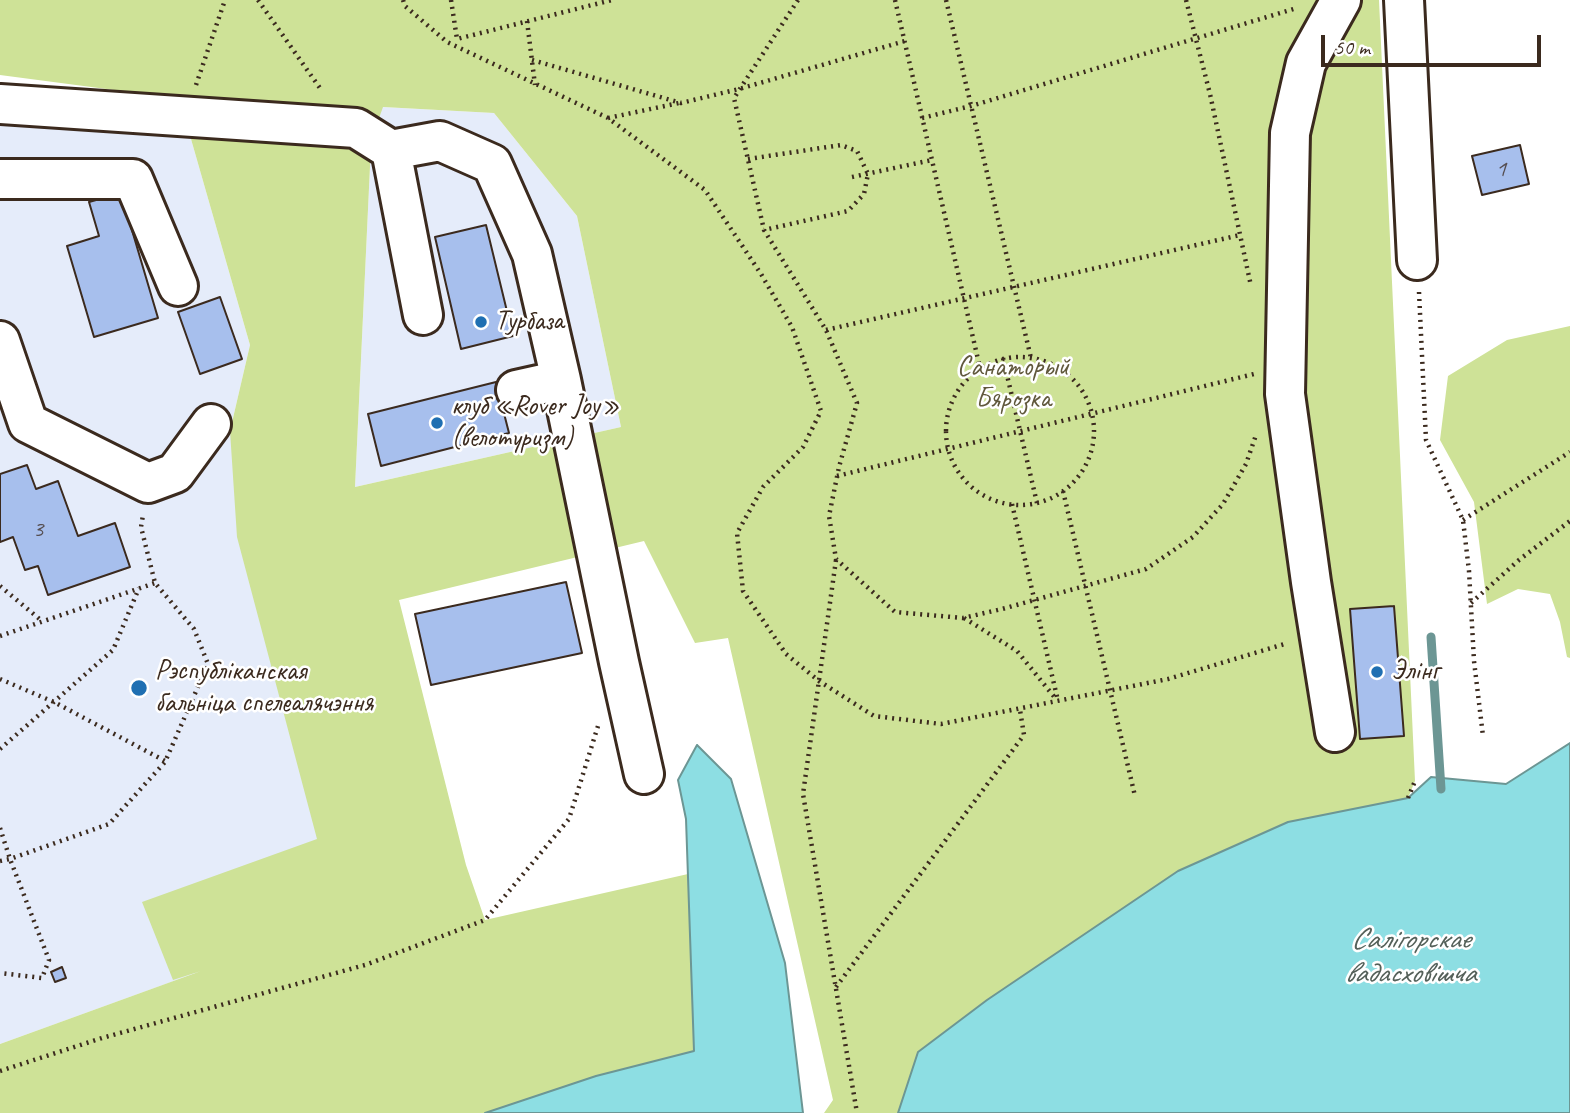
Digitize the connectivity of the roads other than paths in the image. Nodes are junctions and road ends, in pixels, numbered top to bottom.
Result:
1 (1404, 0) edge
2 (1325, 2) edge
3 (0, 104) edge
4 (390, 150) junction
5 (0, 179) edge
6 (1418, 260) road end
7 (178, 286) dead end
8 (423, 315) dead end
9 (0, 341) edge
10 (561, 380) junction
11 (516, 390) dead end
12 (211, 424) dead end
13 (1335, 732) dead end
14 (644, 774) dead end

1 - 6 street
2 - 13 street
3 - 4 street
4 - 8 street
4 - 10 street
5 - 7 street
9 - 12 street
10 - 11 street
10 - 14 street

